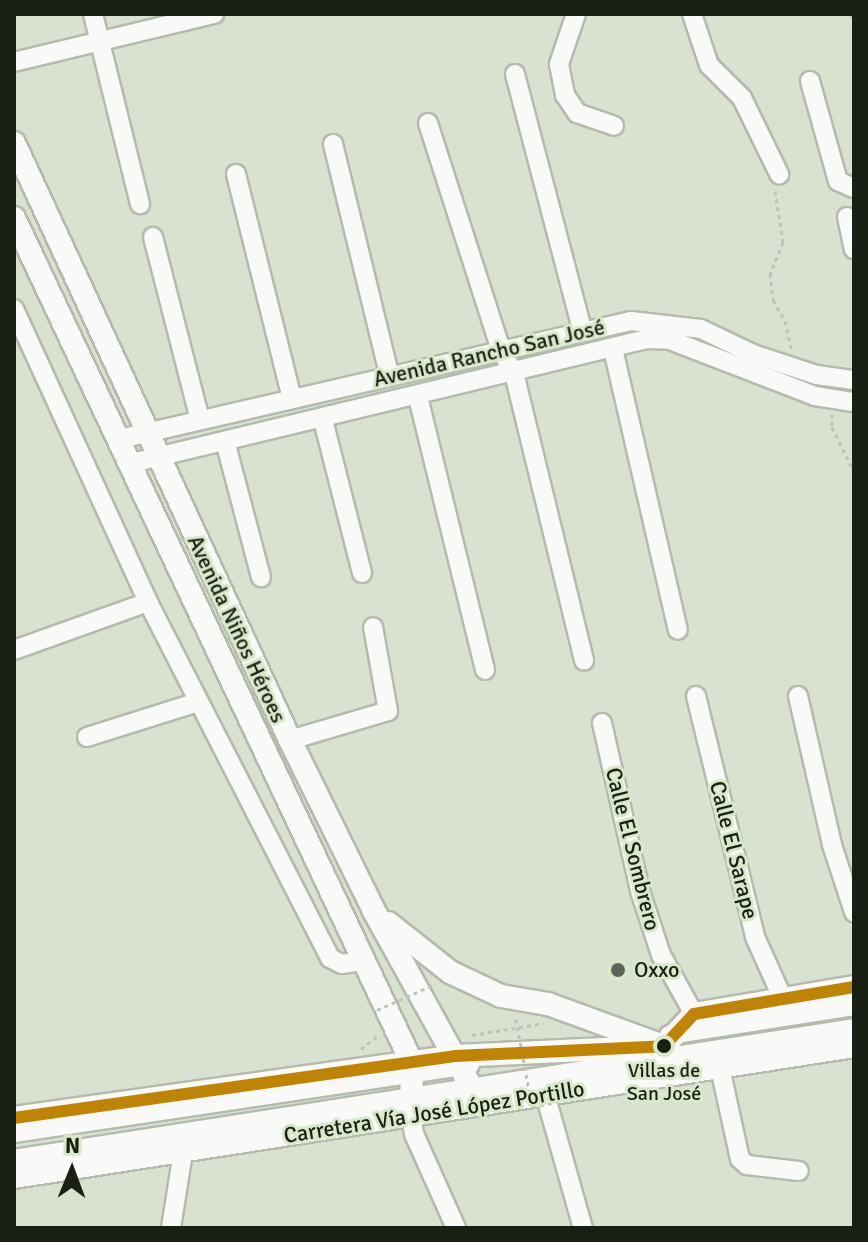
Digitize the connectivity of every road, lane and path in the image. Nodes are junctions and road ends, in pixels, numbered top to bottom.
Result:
1 (93, 14) edge
2 (214, 14) edge
3 (576, 14) edge
4 (692, 14) edge
5 (849, 14) edge
6 (854, 17) edge
7 (100, 42) junction
8 (14, 62) edge
9 (515, 74) dead end
10 (810, 81) dead end
11 (428, 123) dead end
12 (614, 126) dead end
13 (14, 143) edge
14 (333, 144) dead end
15 (236, 174) dead end
16 (779, 174) joint
17 (848, 188) edge
18 (140, 204) dead end
19 (847, 217) dead end
20 (14, 218) edge
21 (153, 237) dead end
22 (854, 249) edge
23 (14, 309) edge
24 (582, 330) junction
25 (613, 349) junction
26 (501, 350) junction
27 (793, 367) junction
28 (514, 373) junction
29 (389, 374) junction
30 (854, 380) edge
31 (418, 397) junction
32 (292, 399) junction
33 (831, 399) junction
34 (854, 402) edge
35 (200, 420) junction
36 (323, 420) junction
37 (145, 432) junction
38 (120, 439) junction
39 (225, 441) junction
40 (156, 456) junction
41 (132, 463) junction
42 (854, 472) edge
43 (362, 573) dead end
44 (261, 577) dead end
45 (148, 602) junction
46 (373, 627) dead end
47 (678, 630) dead end
48 (14, 650) edge
49 (584, 661) dead end
50 (485, 670) dead end
51 (696, 696) dead end
52 (798, 696) dead end
53 (198, 702) junction
54 (602, 723) dead end
55 (87, 737) dead end
56 (290, 740) junction
57 (374, 911) junction
58 (854, 912) edge
59 (364, 961) junction
60 (435, 984) dead end
61 (854, 987) edge
62 (783, 999) junction
63 (375, 1002) dead end
64 (854, 1006) edge
65 (377, 1010) dead end
66 (694, 1014) junction
67 (380, 1016) dead end
68 (541, 1016) dead end
69 (516, 1019) dead end
70 (381, 1028) dead end
71 (854, 1028) edge
72 (664, 1046) junction
73 (854, 1046) edge
74 (347, 1052) dead end
75 (413, 1068) junction
76 (720, 1068) junction
77 (465, 1070) junction
78 (553, 1097) junction
79 (412, 1106) junction
80 (14, 1118) edge
81 (14, 1133) edge
82 (183, 1152) junction
83 (14, 1159) edge
84 (799, 1171) dead end
85 (14, 1177) edge
86 (171, 1228) edge
87 (456, 1228) edge
88 (583, 1228) edge

1 - 7 street
2 - 7 street
3 - 12 street
4 - 16 street
5 - 6 path
7 - 8 street
7 - 18 street
9 - 24 street
10 - 17 street
11 - 26 street
13 - 37 main road, Avenida Niños Héroes
14 - 29 street
15 - 32 street
16 - 27 path
19 - 22 street
20 - 38 main road, Avenida Niños Héroes
21 - 35 street
23 - 45 street
24 - 26 street, Avenida Rancho San José
24 - 27 street, Avenida Rancho San José
25 - 28 street, Avenida Rancho San José
25 - 33 street, Avenida Rancho San José
25 - 47 street
26 - 28 street
26 - 29 street, Avenida Rancho San José
27 - 30 street, Avenida Rancho San José
28 - 31 street, Avenida Rancho San José
28 - 49 street
29 - 32 street, Avenida Rancho San José
31 - 36 street, Avenida Rancho San José
31 - 50 street
32 - 35 street, Avenida Rancho San José
33 - 34 street, Avenida Rancho San José
33 - 42 path
35 - 37 street, Avenida Rancho San José
36 - 39 street, Avenida Rancho San José
36 - 43 street
37 - 38 street, Avenida Rancho San José
37 - 40 main road, Avenida Niños Héroes
38 - 41 main road, Avenida Niños Héroes
39 - 40 street, Avenida Rancho San José
39 - 44 street
40 - 41 street, Avenida Rancho San José
40 - 56 main road, Avenida Niños Héroes
41 - 59 main road, Avenida Niños Héroes
45 - 48 street
45 - 53 street
46 - 56 street
51 - 62 street, Calle El Sarape
52 - 58 street
53 - 55 street
53 - 59 street
54 - 66 street, Calle El Sombrero
56 - 57 main road, Avenida Niños Héroes
57 - 72 main road
57 - 77 main road, Avenida Niños Héroes
59 - 75 main road, Avenida Niños Héroes
60 - 65 path, bridge
61 - 62 main road
62 - 66 main road
63 - 67 path
64 - 77 street
66 - 72 main road
68 - 77 path
69 - 78 path, bridge
70 - 74 path
71 - 77 street
72 - 77 main road, Carretera Vía José López Portillo
73 - 76 main road, Carretera Vía José López Portillo
75 - 77 main road, Carretera Vía José López Portillo
75 - 79 main road, Avenida Niños Héroes
75 - 80 main road, Carretera Vía José López Portillo
75 - 81 street
76 - 78 main road, Carretera Vía José López Portillo
76 - 84 street
77 - 78 main road, Carretera Vía José López Portillo
77 - 79 main road, Carretera Vía José López Portillo
78 - 88 street
79 - 82 main road, Carretera Vía José López Portillo
79 - 83 street
79 - 87 street
82 - 85 main road, Carretera Vía José López Portillo
82 - 86 street

